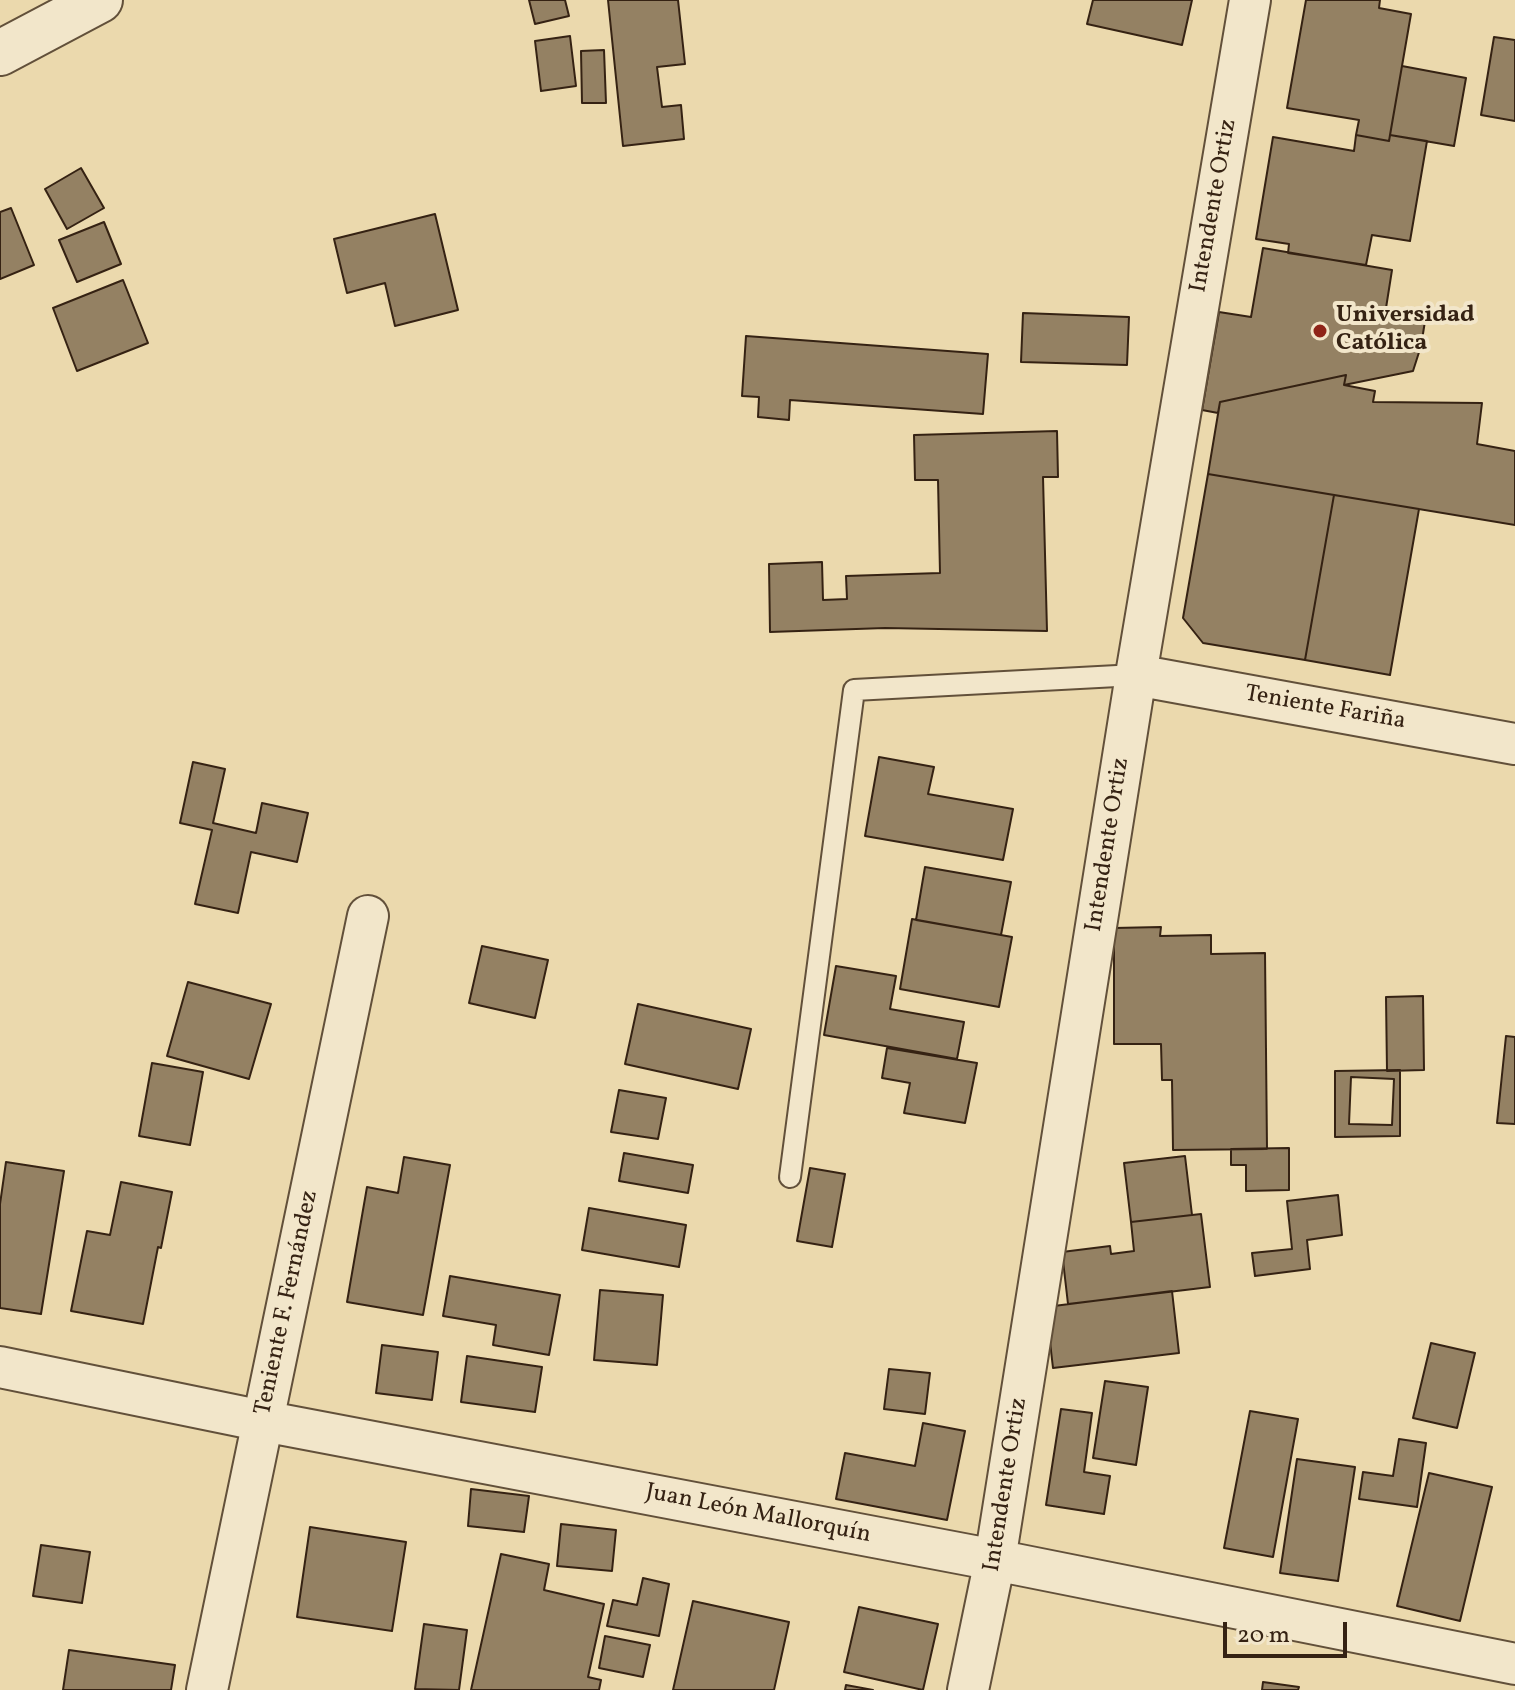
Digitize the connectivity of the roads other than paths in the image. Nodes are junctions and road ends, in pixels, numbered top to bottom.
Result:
1 (100, 0) edge
2 (1250, 0) edge
3 (0, 53) edge
4 (1136, 675) junction
5 (1515, 744) edge
6 (368, 916) dead end
7 (790, 1177) dead end
8 (0, 1367) edge
9 (263, 1421) junction
10 (995, 1560) junction
11 (1515, 1664) edge
12 (207, 1690) edge
13 (968, 1690) edge

1 - 3 street
2 - 4 street, Intendente Ortiz
4 - 5 street, Teniente Fariña
4 - 7 lane
4 - 10 street, Intendente Ortiz
6 - 9 street, Teniente F. Fernández
8 - 9 street, Juan León Mallorquín
9 - 10 street, Juan León Mallorquín
9 - 12 street, Teniente F. Fernández
10 - 11 street, Juan León Mallorquín
10 - 13 street, Intendente Ortiz

